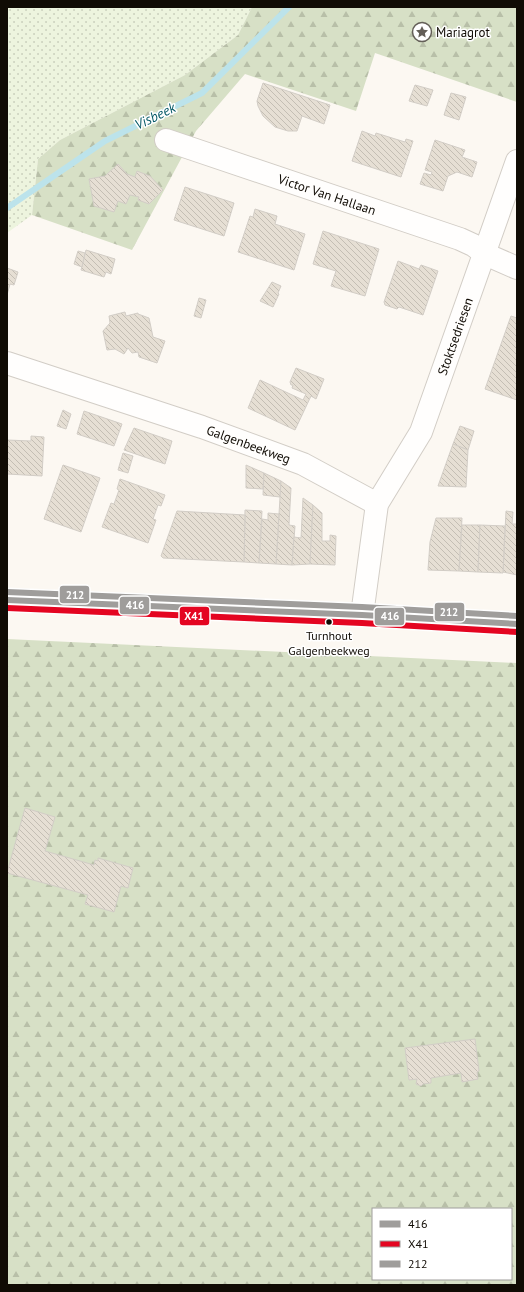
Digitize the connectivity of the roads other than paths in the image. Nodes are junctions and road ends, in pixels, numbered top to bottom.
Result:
1 (166, 140) dead end
2 (517, 161) edge
3 (485, 254) junction
4 (517, 268) edge
5 (7, 363) edge
6 (377, 504) junction
7 (7, 600) edge
8 (362, 615) junction
9 (517, 624) edge

1 - 3 street, Victor Van Hallaan
2 - 3 street, Stoktsedriesen
3 - 4 street, Victor Van Hallaan
3 - 6 street, Stoktsedriesen
5 - 6 street, Galgenbeekweg
6 - 8 street
7 - 8 main road
8 - 9 main road

